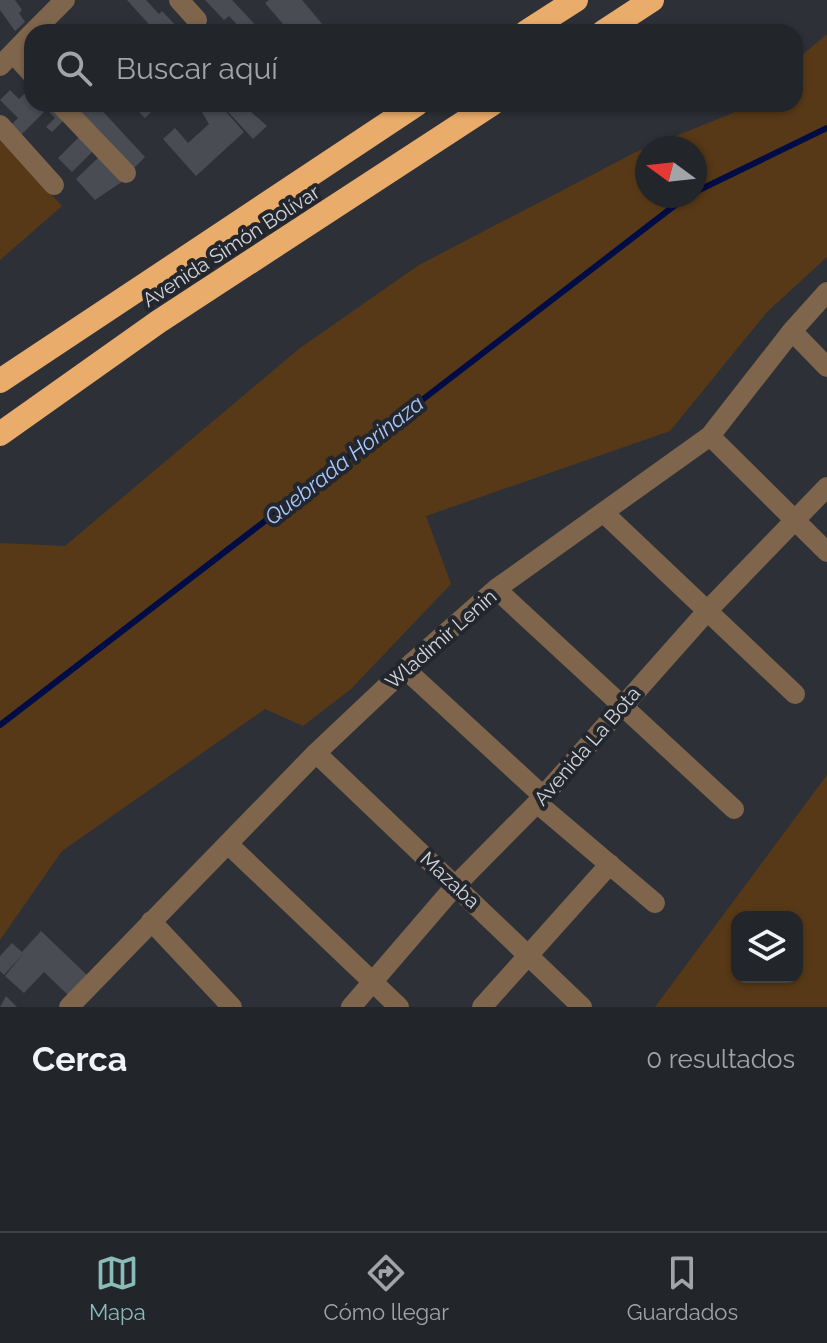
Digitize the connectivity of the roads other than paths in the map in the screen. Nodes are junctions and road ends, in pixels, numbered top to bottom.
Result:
1 (65, 0) edge
2 (179, 0) edge
3 (576, 0) edge
4 (652, 0) edge
5 (197, 20) dead end
6 (42, 24) edge
7 (538, 24) edge
8 (615, 24) edge
9 (24, 42) edge
10 (6, 59) edge
11 (24, 69) edge
12 (68, 112) edge
13 (405, 112) edge
14 (480, 112) edge
15 (0, 125) edge
16 (126, 173) dead end
17 (54, 185) dead end
18 (827, 292) edge
19 (792, 331) junction
20 (827, 367) edge
21 (0, 381) edge
22 (0, 434) edge
23 (710, 436) junction
24 (827, 487) edge
25 (605, 514) junction
26 (795, 521) junction
27 (827, 552) edge
28 (496, 589) junction
29 (709, 609) junction
30 (405, 669) junction
31 (795, 694) dead end
32 (622, 705) junction
33 (316, 753) junction
34 (540, 800) junction
35 (734, 809) dead end
36 (228, 844) junction
37 (610, 864) junction
38 (456, 885) junction
39 (655, 903) dead end
40 (151, 921) junction
41 (530, 956) junction
42 (374, 984) junction
43 (69, 1007) edge
44 (232, 1007) edge
45 (351, 1007) edge
46 (399, 1007) edge
47 (482, 1007) edge
48 (582, 1007) edge

1 - 6 street
2 - 5 street
3 - 7 highway
4 - 8 highway
9 - 10 street
10 - 11 street
12 - 16 street
13 - 21 highway, Avenida Simón Bolívar
14 - 22 highway, Avenida Simón Bolívar
15 - 17 street
18 - 19 street, Wladimir Lenin
19 - 20 street
19 - 23 street, Wladimir Lenin
23 - 25 street, Wladimir Lenin
23 - 26 street
24 - 26 street, Avenida La Bota
25 - 28 street, Wladimir Lenin
25 - 29 street
26 - 27 street
26 - 29 street, Avenida La Bota
28 - 30 street, Wladimir Lenin
28 - 32 street
29 - 31 street
29 - 32 street, Avenida La Bota
30 - 33 street, Wladimir Lenin
30 - 34 street
32 - 34 street, Avenida La Bota
32 - 35 street
33 - 36 street, Wladimir Lenin
33 - 38 street, Mazaba
34 - 37 street
34 - 38 street, Avenida La Bota
36 - 40 street, Wladimir Lenin
36 - 42 street
37 - 39 street
37 - 41 street
38 - 41 street, Mazaba
38 - 42 street, Avenida La Bota
40 - 43 street, Wladimir Lenin
40 - 44 street
41 - 47 street
41 - 48 street, Mazaba
42 - 45 street, Avenida La Bota
42 - 46 street

